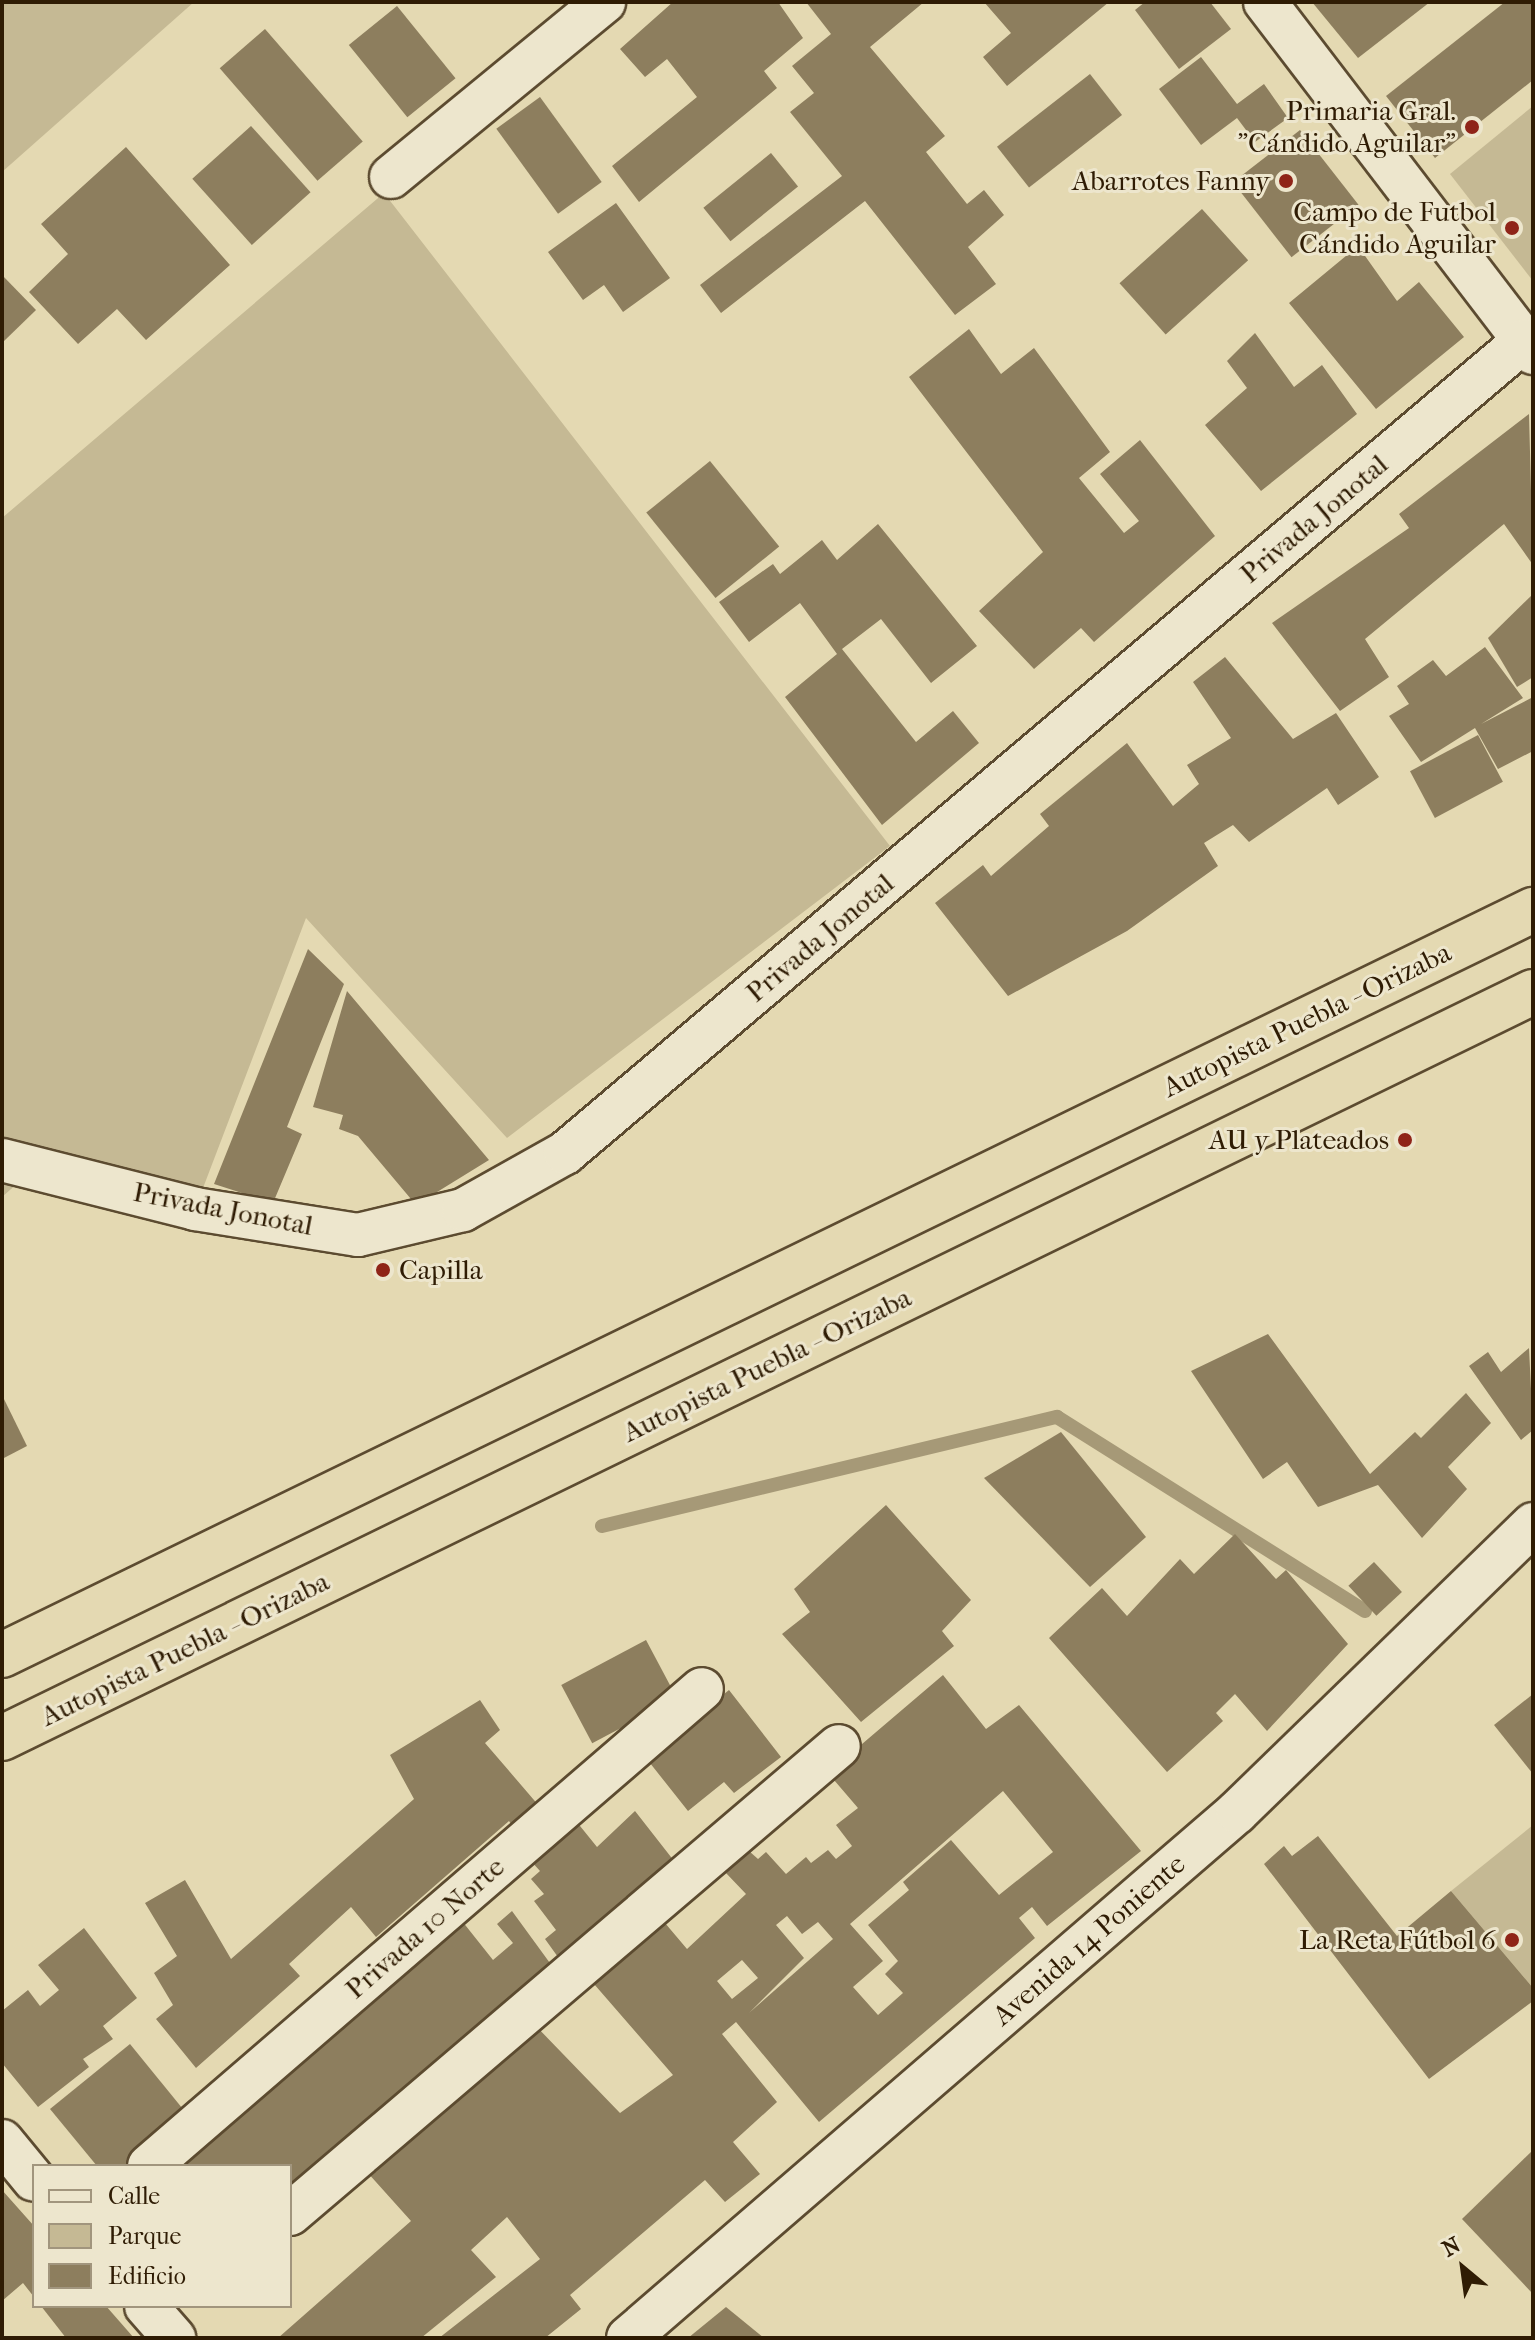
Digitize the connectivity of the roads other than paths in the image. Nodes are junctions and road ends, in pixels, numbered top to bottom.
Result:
1 (604, 2) edge
2 (1265, 2) edge
3 (391, 177) dead end
4 (1529, 347) edge
5 (1533, 910) edge
6 (1533, 992) edge
7 (2, 1160) edge
8 (1533, 1524) edge
9 (2, 1655) edge
10 (702, 1689) dead end
11 (2, 1738) edge
12 (839, 1746) dead end
13 (2, 2141) edge
14 (151, 2164) edge
15 (32, 2178) edge
16 (292, 2212) edge
17 (628, 2338) edge

1 - 3 street
2 - 4 street
4 - 7 street, Privada Jonotal
5 - 9 highway, Autopista Puebla - Orizaba
6 - 11 highway, Autopista Puebla - Orizaba
8 - 17 street, Avenida 14 Poniente
10 - 14 street, Privada 10 Norte
12 - 16 street
13 - 15 street

